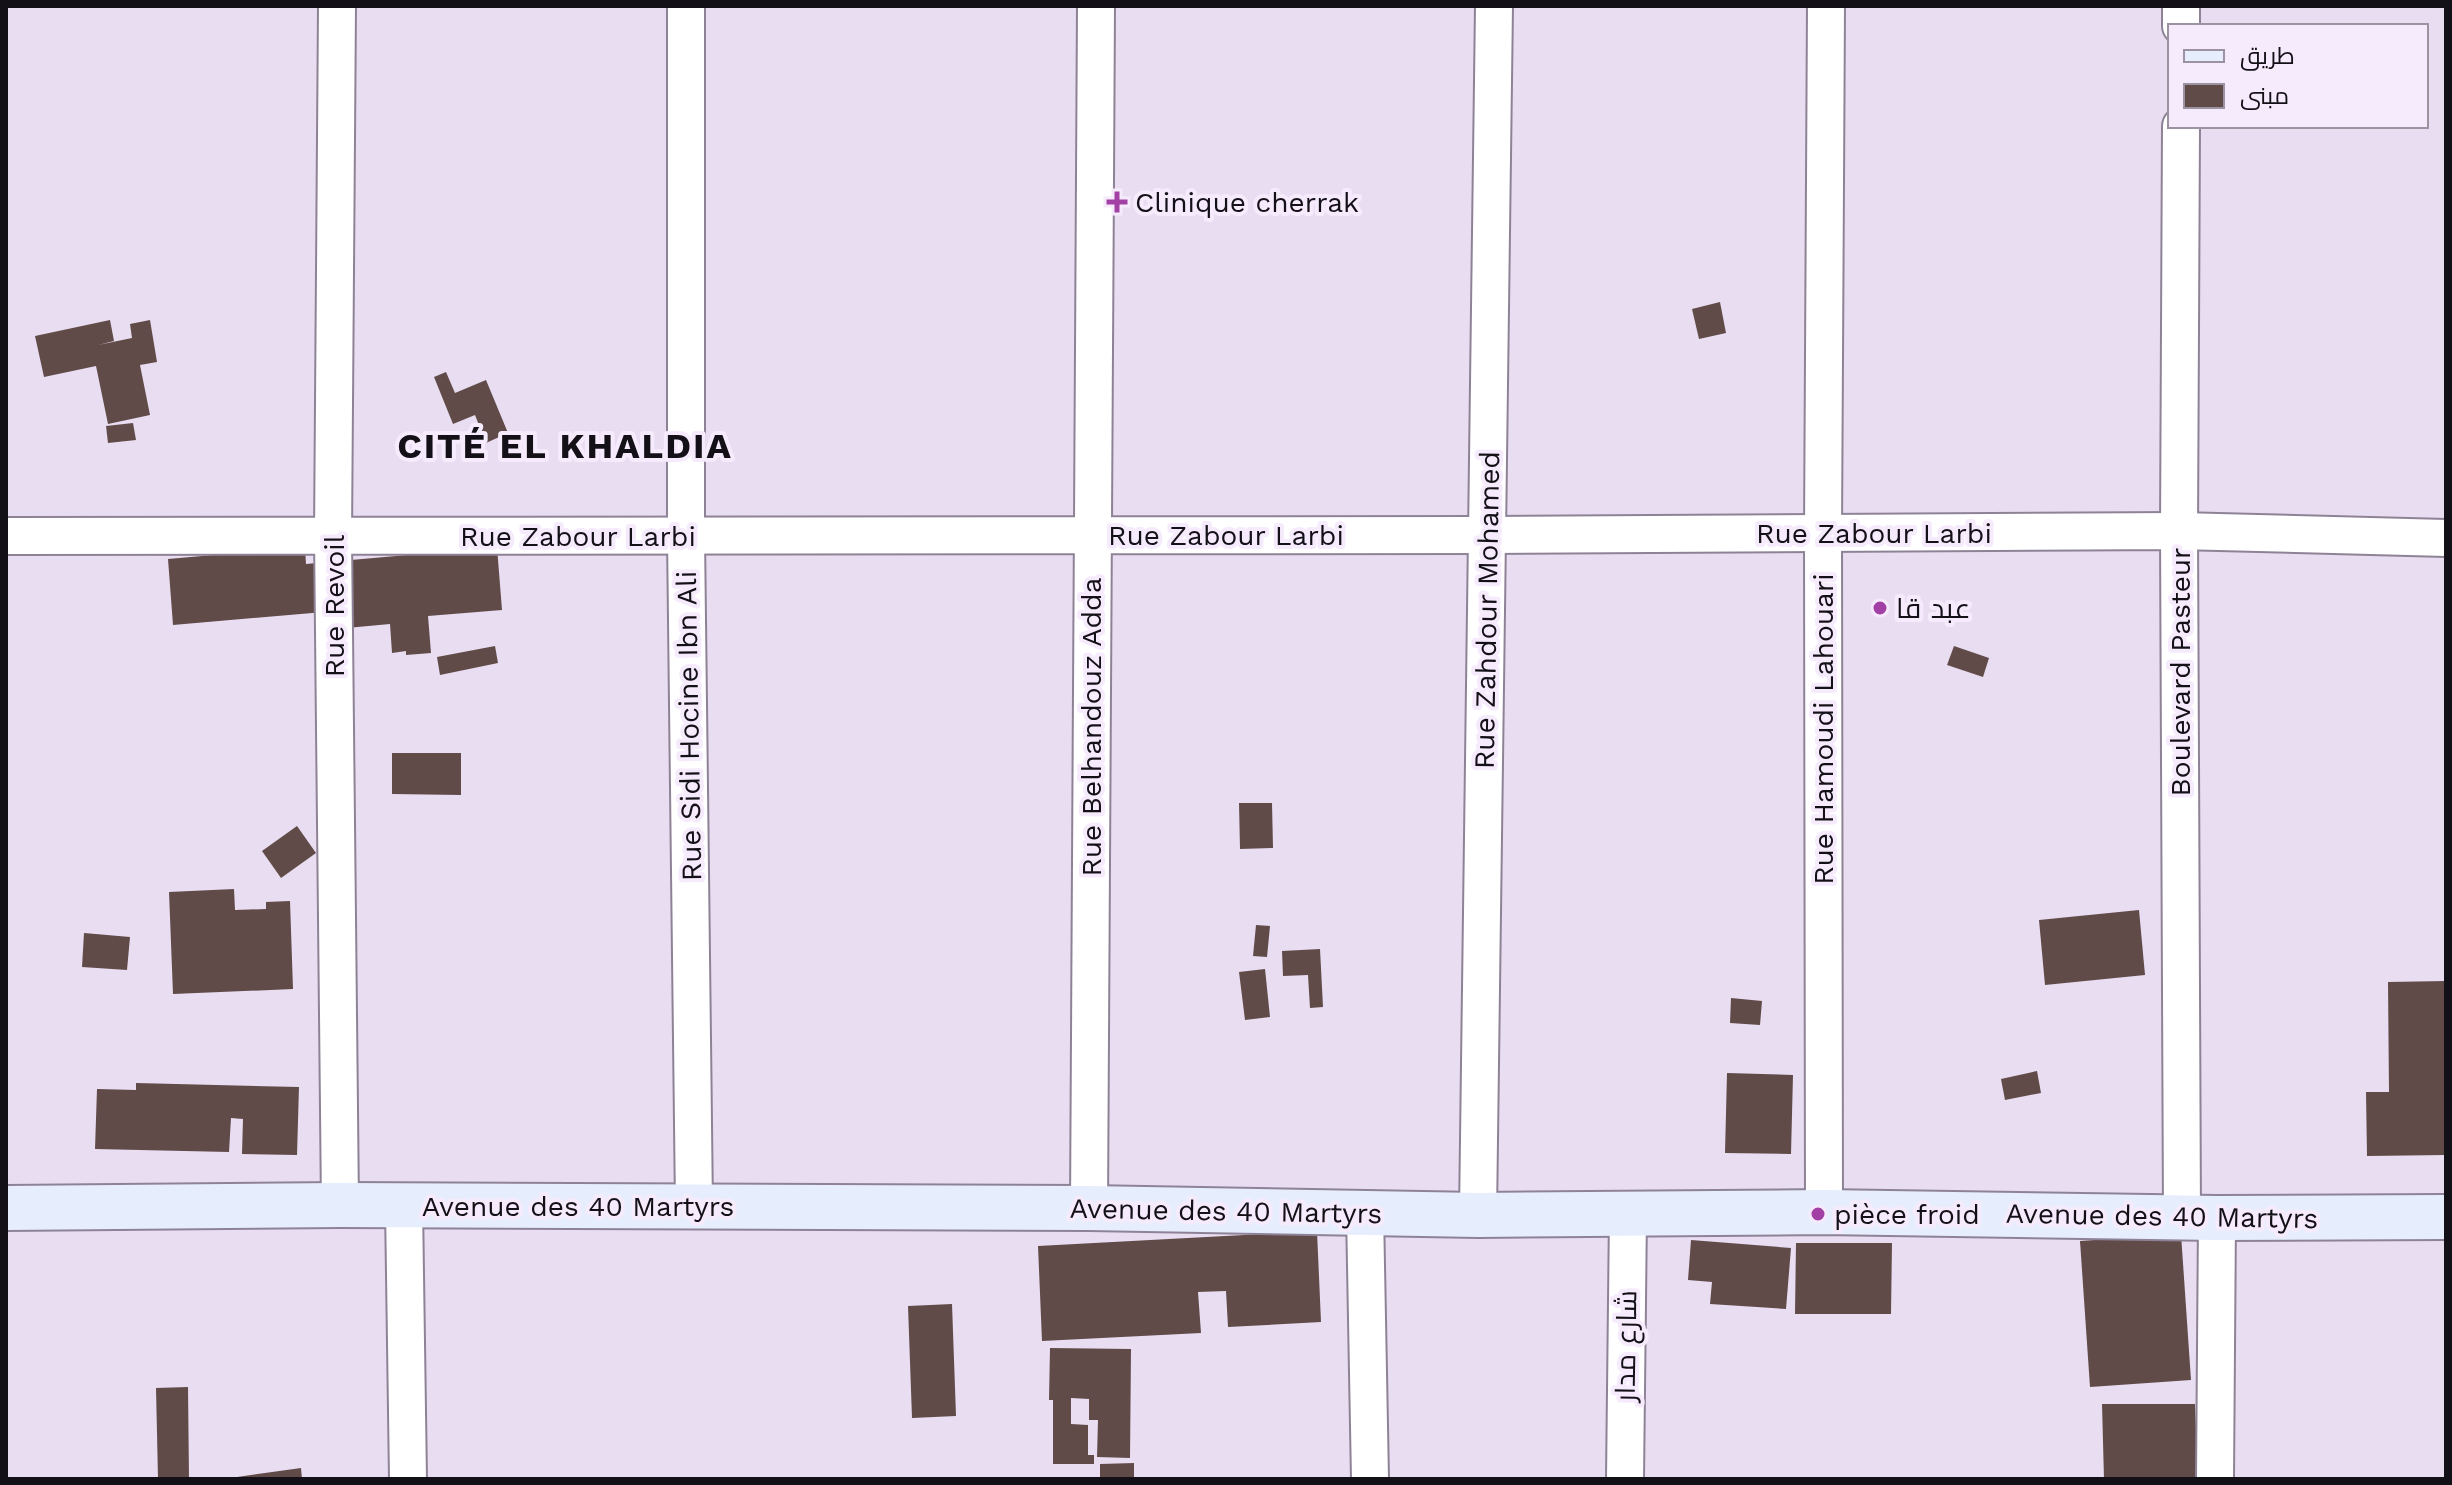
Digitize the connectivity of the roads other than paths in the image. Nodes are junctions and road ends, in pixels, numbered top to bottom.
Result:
1 (337, 6) edge
2 (686, 6) edge
3 (1096, 6) edge
4 (1494, 6) edge
5 (1826, 6) edge
6 (2181, 128) edge
7 (2179, 531) junction
8 (1823, 533) junction
9 (1489, 535) junction
10 (6, 536) edge
11 (333, 536) junction
12 (686, 536) junction
13 (1092, 536) junction
14 (2446, 538) edge
15 (340, 1205) junction
16 (404, 1206) junction
17 (694, 1207) junction
18 (6, 1208) edge
19 (1089, 1208) junction
20 (1365, 1212) junction
21 (1824, 1212) junction
22 (1628, 1213) junction
23 (1478, 1215) junction
24 (2200, 1217) junction
25 (2446, 1217) edge
26 (408, 1479) edge
27 (1370, 1479) edge
28 (1625, 1479) edge
29 (2215, 1479) edge

1 - 11 street, Rue Revoil
2 - 12 street, Rue Sidi Hocine Ibn Ali
3 - 13 street, Rue Belhandouz Adda
4 - 9 street, Rue Zahdour Mohamed
5 - 8 street, Rue Hamoudi Lahouari
6 - 7 street, Boulevard Pasteur
7 - 8 street, Rue Zabour Larbi
7 - 14 street, Rue Zabour Larbi
7 - 24 street, Boulevard Pasteur
8 - 9 street, Rue Zabour Larbi
8 - 21 street, Rue Hamoudi Lahouari
9 - 13 street, Rue Zabour Larbi
9 - 23 street, Rue Zahdour Mohamed
10 - 11 street, Rue Zabour Larbi
11 - 12 street, Rue Zabour Larbi
11 - 15 street, Rue Revoil
12 - 13 street, Rue Zabour Larbi
12 - 17 street, Rue Sidi Hocine Ibn Ali
13 - 19 street, Rue Belhandouz Adda
15 - 16 main road, Avenue des 40 Martyrs
15 - 18 main road, Avenue des 40 Martyrs
16 - 17 main road, Avenue des 40 Martyrs
16 - 26 street
17 - 19 main road, Avenue des 40 Martyrs
19 - 20 main road, Avenue des 40 Martyrs
20 - 23 main road, Avenue des 40 Martyrs
20 - 27 street
21 - 22 main road, Avenue des 40 Martyrs
21 - 24 main road, Avenue des 40 Martyrs
22 - 23 main road, Avenue des 40 Martyrs
22 - 28 street, شارع مدار
24 - 25 main road, Avenue des 40 Martyrs
24 - 29 street, Boulevard Pasteur

